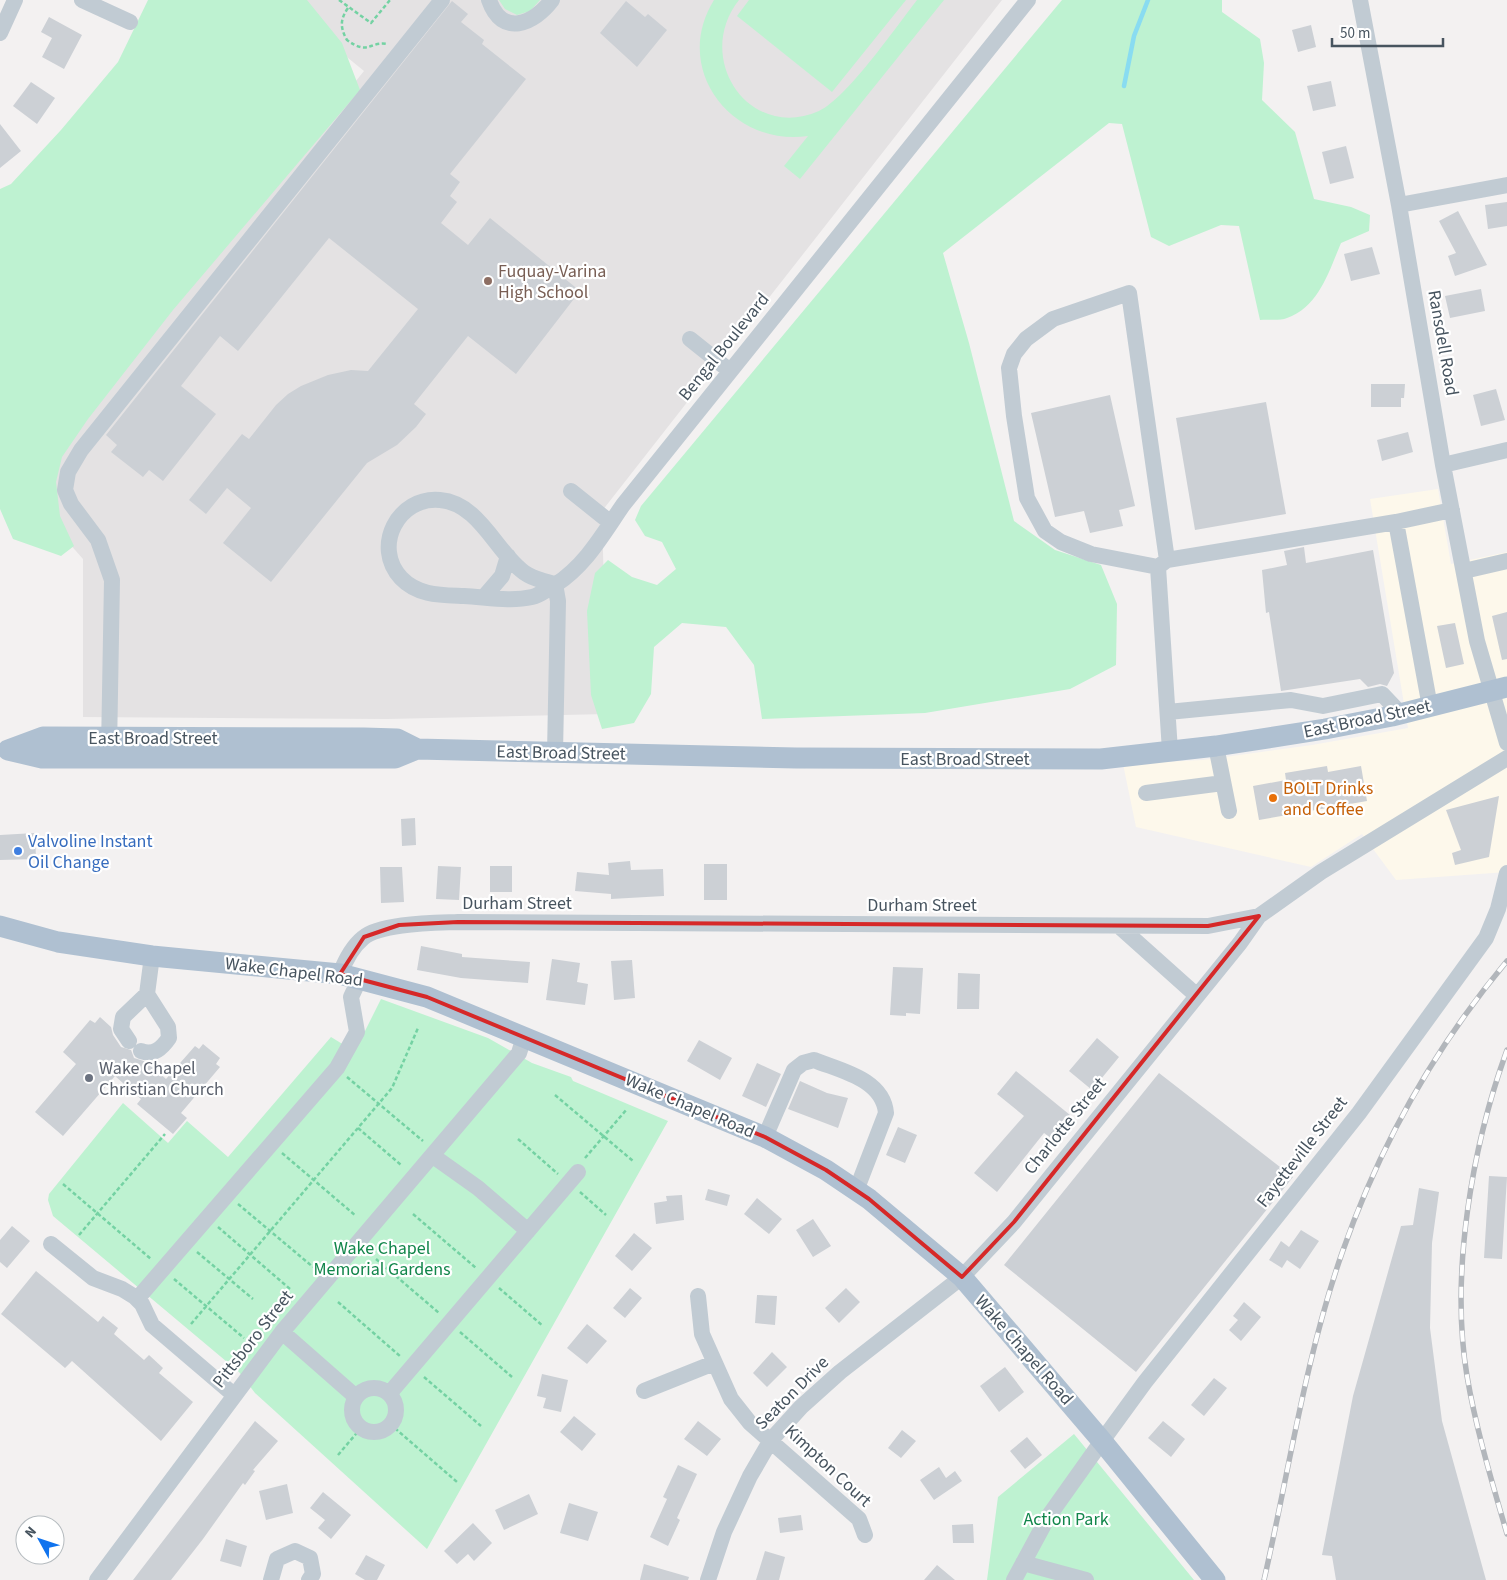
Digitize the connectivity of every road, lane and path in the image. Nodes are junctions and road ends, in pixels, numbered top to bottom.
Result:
1 (15, 0) edge
2 (82, 0) edge
3 (339, 0) edge
4 (390, 0) edge
5 (442, 0) edge
6 (488, 0) edge
7 (552, 0) edge
8 (1028, 0) edge
9 (1360, 0) edge
10 (348, 8) junction
11 (130, 22) dead end
12 (0, 33) edge
13 (390, 46) dead end
14 (1507, 185) edge
15 (1399, 205) junction
16 (690, 339) dead end
17 (730, 371) junction
18 (1507, 450) edge
19 (1443, 465) junction
20 (571, 491) dead end
21 (1452, 510) junction
22 (1396, 522) junction
23 (611, 523) junction
24 (508, 556) junction
25 (1507, 561) edge
26 (1162, 564) junction
27 (1464, 571) junction
28 (555, 584) junction
29 (484, 597) junction
30 (1500, 689) edge
31 (1323, 706) junction
32 (1430, 706) junction
33 (1168, 712) junction
34 (1401, 714) junction
35 (1325, 729) junction
36 (1507, 743) edge
37 (1216, 746) junction
38 (109, 748) junction
39 (4, 749) edge
40 (1170, 751) junction
41 (555, 752) junction
42 (1507, 758) edge
43 (1223, 783) junction
44 (1146, 792) dead end
45 (1229, 811) dead end
46 (1507, 873) edge
47 (1259, 916) junction
48 (0, 926) edge
49 (1120, 927) junction
50 (152, 956) junction
51 (350, 976) junction
52 (147, 994) junction
53 (1196, 995) junction
54 (418, 1028) dead end
55 (524, 1037) junction
56 (336, 1068) junction
57 (555, 1095) dead end
58 (379, 1104) junction
59 (627, 1109) dead end
60 (358, 1128) junction
61 (165, 1134) dead end
62 (604, 1136) junction
63 (765, 1137) junction
64 (422, 1141) dead end
65 (272, 1144) junction
66 (433, 1156) junction
67 (633, 1161) dead end
68 (402, 1165) dead end
69 (578, 1172) joint
70 (314, 1180) junction
71 (63, 1184) dead end
72 (856, 1191) junction
73 (227, 1195) junction
74 (97, 1214) junction
75 (356, 1216) dead end
76 (207, 1218) junction
77 (528, 1231) junction
78 (269, 1233) junction
79 (79, 1235) dead end
80 (186, 1243) junction
81 (51, 1244) dead end
82 (250, 1255) junction
83 (313, 1267) dead end
84 (163, 1270) junction
85 (962, 1277) junction
86 (229, 1279) junction
87 (290, 1289) dead end
88 (698, 1296) dead end
89 (137, 1299) junction
90 (252, 1300) dead end
91 (206, 1306) junction
92 (191, 1324) dead end
93 (282, 1332) junction
94 (244, 1338) dead end
95 (714, 1363) junction
96 (644, 1391) dead end
97 (389, 1394) junction
98 (234, 1395) junction
99 (356, 1396) junction
100 (390, 1424) junction
101 (361, 1428) junction
102 (771, 1440) junction
103 (1102, 1441) junction
104 (338, 1455) dead end
105 (457, 1482) dead end
106 (864, 1535) dead end
107 (1023, 1562) junction
108 (97, 1580) edge
109 (271, 1580) edge
110 (310, 1580) edge
111 (708, 1580) edge
112 (1014, 1580) edge
113 (1086, 1580) edge
114 (1215, 1580) edge

1 - 12 street
2 - 11 street
3 - 10 path
4 - 10 path
5 - 38 street
6 - 7 street
8 - 17 street, Bengal Boulevard
9 - 15 street, Ransdell Road
10 - 13 path
14 - 15 street
15 - 19 street, Ransdell Road
16 - 17 street
17 - 23 street, Bengal Boulevard
18 - 19 street
19 - 21 street, Ransdell Road
20 - 23 street
21 - 22 street
21 - 27 street, Ransdell Road
22 - 26 street
22 - 32 street
23 - 28 street, Bengal Boulevard
24 - 28 street
24 - 29 street
24 - 29 street
25 - 27 street
26 - 26 street
26 - 33 street
27 - 30 street, Ransdell Road
28 - 29 street, Bengal Boulevard
28 - 41 street
30 - 32 main road, East Broad Street
30 - 36 street
31 - 33 street
31 - 34 street
31 - 35 street
32 - 34 main road, East Broad Street
33 - 40 street
34 - 35 main road, East Broad Street
35 - 37 main road, East Broad Street
37 - 40 main road, East Broad Street
37 - 43 street
38 - 39 main road, East Broad Street
38 - 41 main road, East Broad Street
40 - 41 main road, East Broad Street
42 - 47 street, Durham Street
43 - 44 street
43 - 45 street
46 - 103 street, Fayetteville Street
47 - 49 street, Durham Street
47 - 53 street, Charlotte Street
48 - 50 main road, Wake Chapel Road
49 - 51 street, Durham Street
49 - 53 street
50 - 51 main road, Wake Chapel Road
50 - 52 street
51 - 55 main road, Wake Chapel Road
51 - 56 street, Durham Street
52 - 52 street
53 - 85 street, Charlotte Street
54 - 58 path
55 - 63 main road, Wake Chapel Road
55 - 66 street, Pittsboro Street
56 - 58 path
56 - 65 street, Durham Street
57 - 62 path
58 - 60 path
58 - 64 path
59 - 62 path
60 - 68 path
60 - 70 path
61 - 74 path
62 - 67 path
62 - 69 path
63 - 72 main road, Wake Chapel Road
63 - 72 street
65 - 70 path
65 - 73 street, Durham Street
66 - 77 street
66 - 93 street, Pittsboro Street
69 - 77 street
70 - 75 path
70 - 78 path
71 - 74 path
72 - 85 main road, Wake Chapel Road
73 - 76 street, Durham Street
73 - 78 path
74 - 79 path
74 - 84 path
76 - 80 street, Durham Street
76 - 82 path
77 - 97 street
78 - 82 path
78 - 83 path
80 - 84 street, Durham Street
80 - 86 path
81 - 89 street
82 - 86 path
82 - 87 path
84 - 89 street, Durham Street
84 - 91 path
85 - 102 street, Seaton Drive
85 - 103 main road, Wake Chapel Road
86 - 90 path
86 - 91 path
88 - 95 street, Kimpton Court
89 - 98 street
91 - 92 path
91 - 94 path
93 - 98 street, Pittsboro Street
93 - 99 street
95 - 96 street
95 - 102 street, Kimpton Court
97 - 99 street
97 - 100 street
98 - 108 street, Pittsboro Street
99 - 101 street
100 - 101 street
100 - 105 path
101 - 104 path
102 - 106 street, Kimpton Court
102 - 111 street, Seaton Drive
103 - 107 street, Fayetteville Street
103 - 114 main road, Wake Chapel Road
107 - 112 street, Fayetteville Street
107 - 113 street
109 - 110 street

